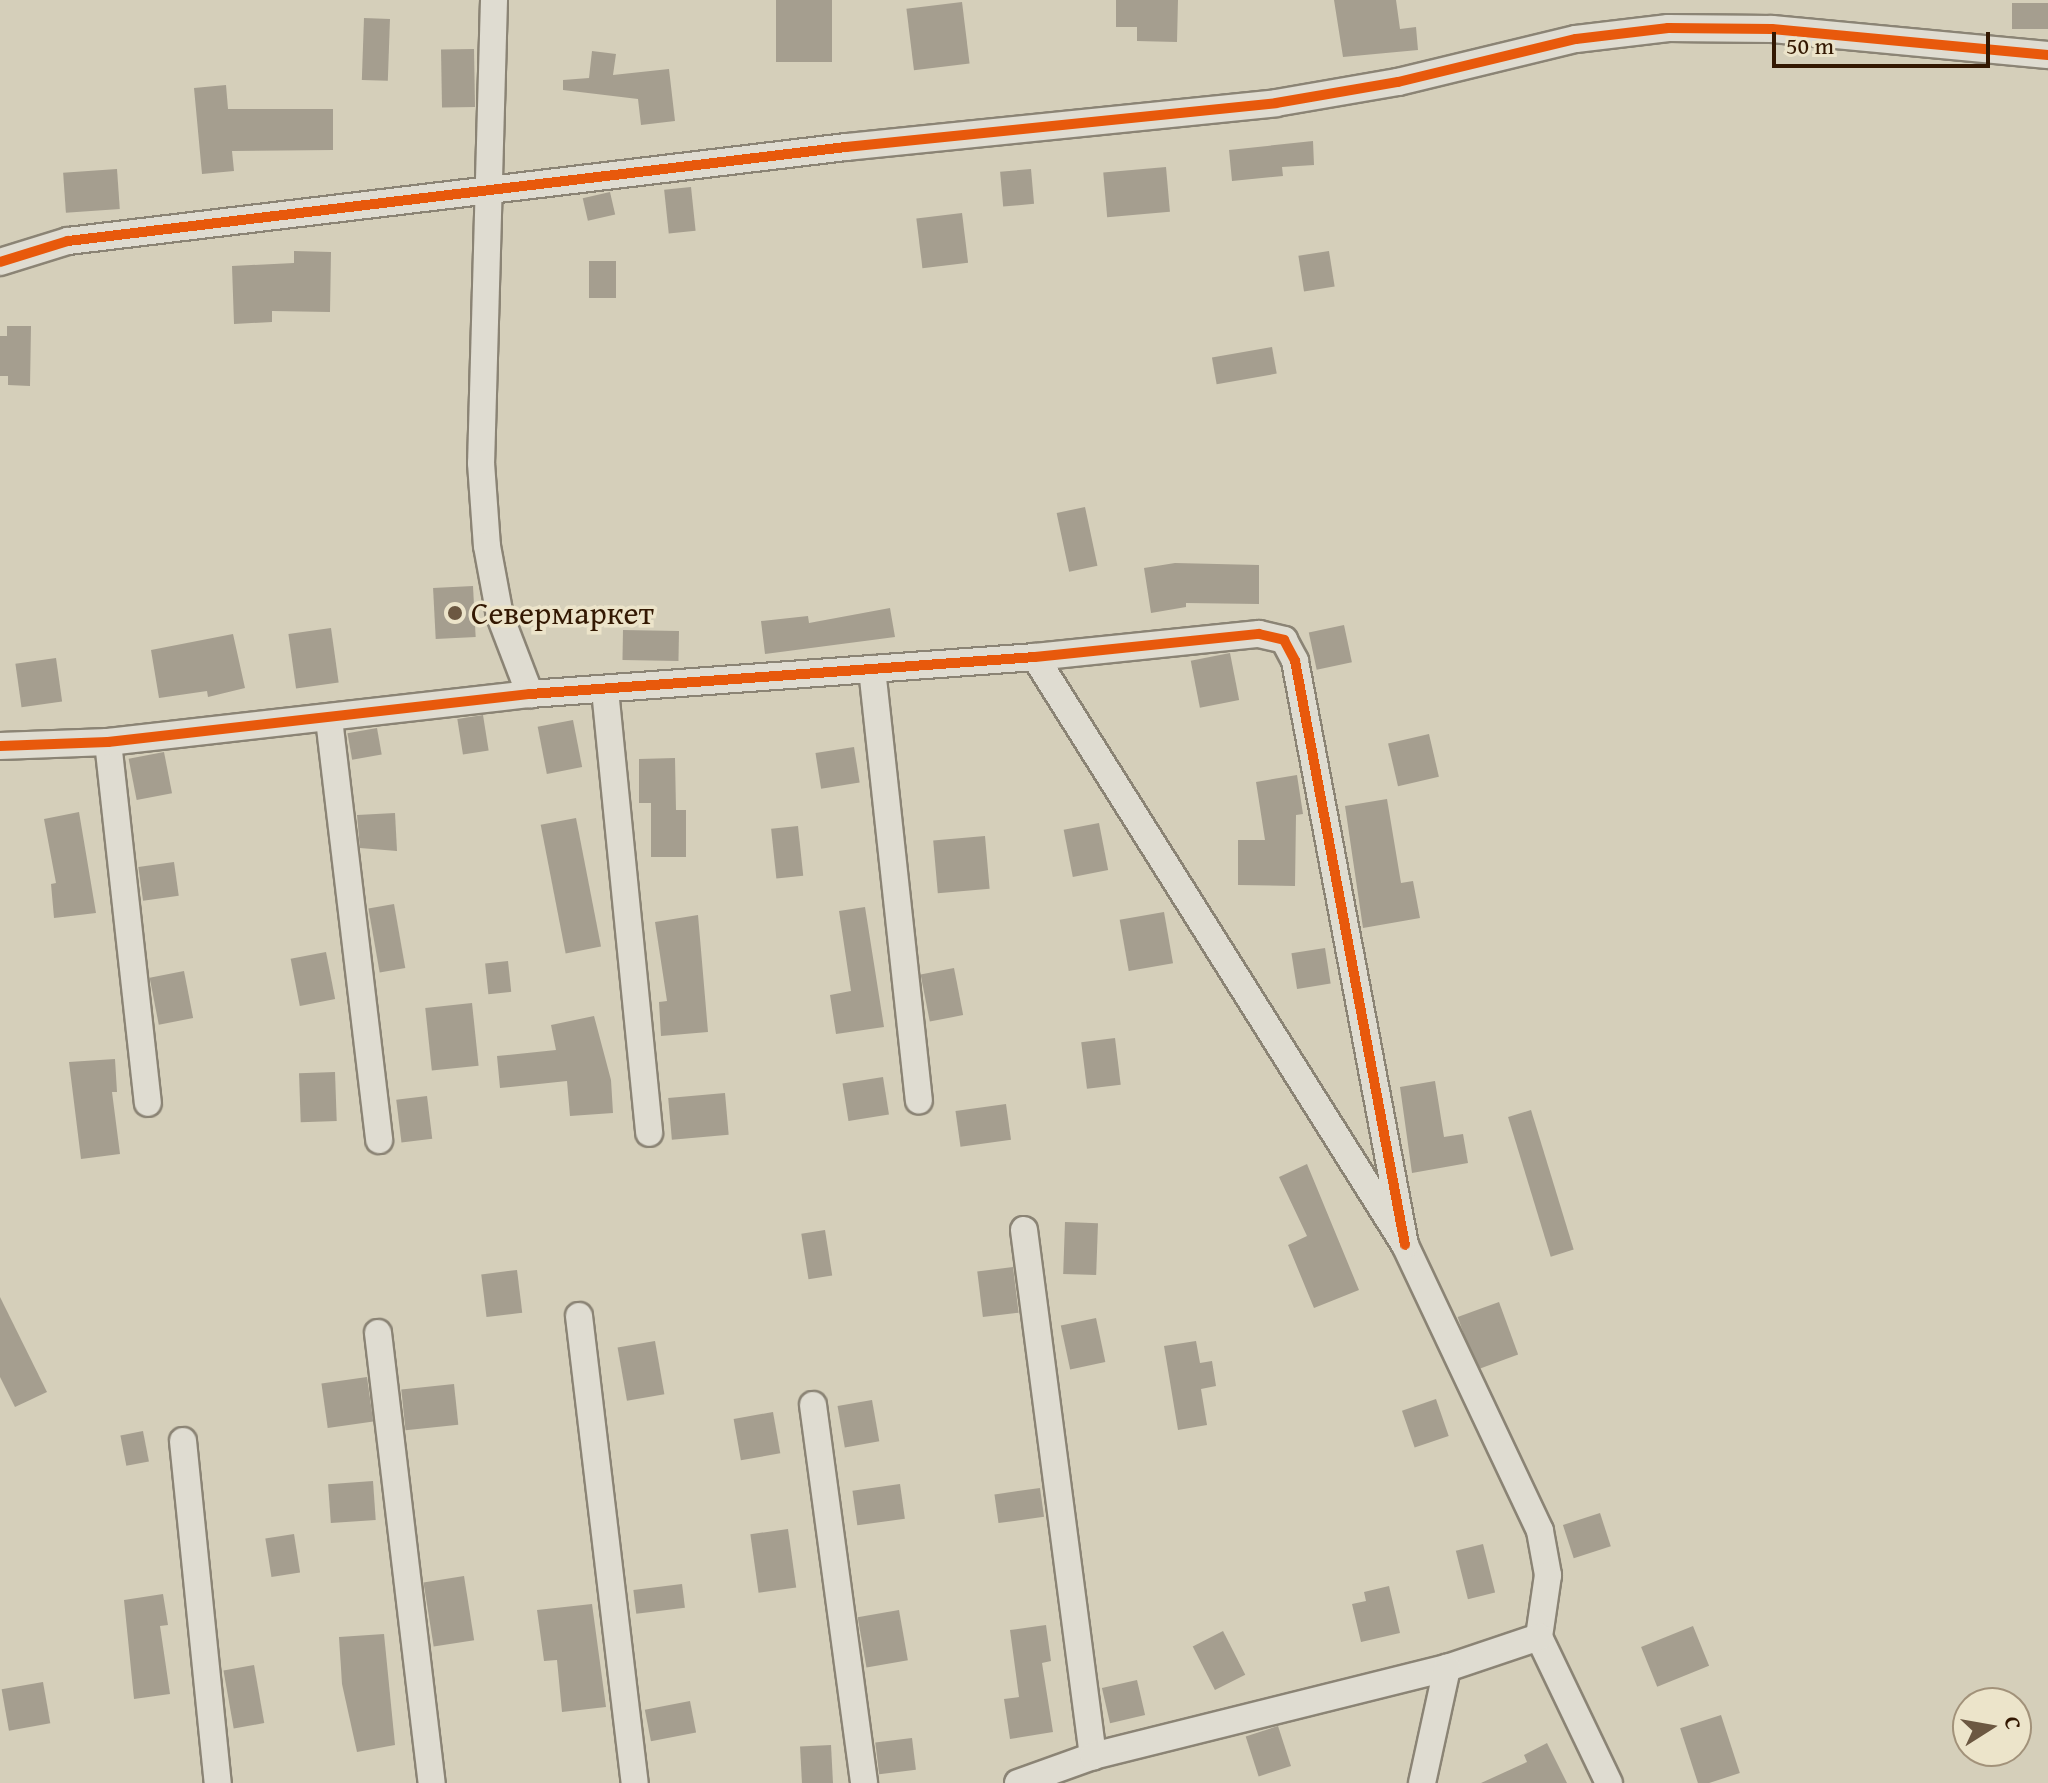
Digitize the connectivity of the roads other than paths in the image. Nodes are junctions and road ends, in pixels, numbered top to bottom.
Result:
1 (494, 0) edge
2 (2048, 55) edge
3 (486, 194) junction
4 (0, 262) edge
5 (1035, 657) junction
6 (872, 669) junction
7 (605, 690) junction
8 (530, 694) junction
9 (329, 719) junction
10 (108, 742) junction
11 (0, 746) edge
12 (919, 1100) dead end
13 (148, 1103) dead end
14 (649, 1133) dead end
15 (379, 1140) dead end
16 (1024, 1230) dead end
17 (1405, 1245) junction
18 (579, 1316) dead end
19 (378, 1333) dead end
20 (813, 1405) dead end
21 (183, 1441) dead end
22 (1539, 1637) junction
23 (1447, 1668) junction
24 (1093, 1756) junction
25 (218, 1783) edge
26 (432, 1783) edge
27 (635, 1783) edge
28 (864, 1783) edge
29 (1018, 1783) edge
30 (1422, 1783) edge
31 (1609, 1783) edge

1 - 3 street
2 - 3 street
3 - 4 street
3 - 8 street
5 - 6 street
5 - 17 street
5 - 17 street
6 - 7 street
6 - 12 street
7 - 8 street
7 - 14 street
8 - 9 street
9 - 10 street
9 - 15 street
10 - 11 street
10 - 13 street
16 - 24 street
17 - 22 street
18 - 27 street
19 - 26 street
20 - 28 street
21 - 25 street
22 - 23 street
22 - 31 street
23 - 24 street
23 - 30 street
24 - 29 street

